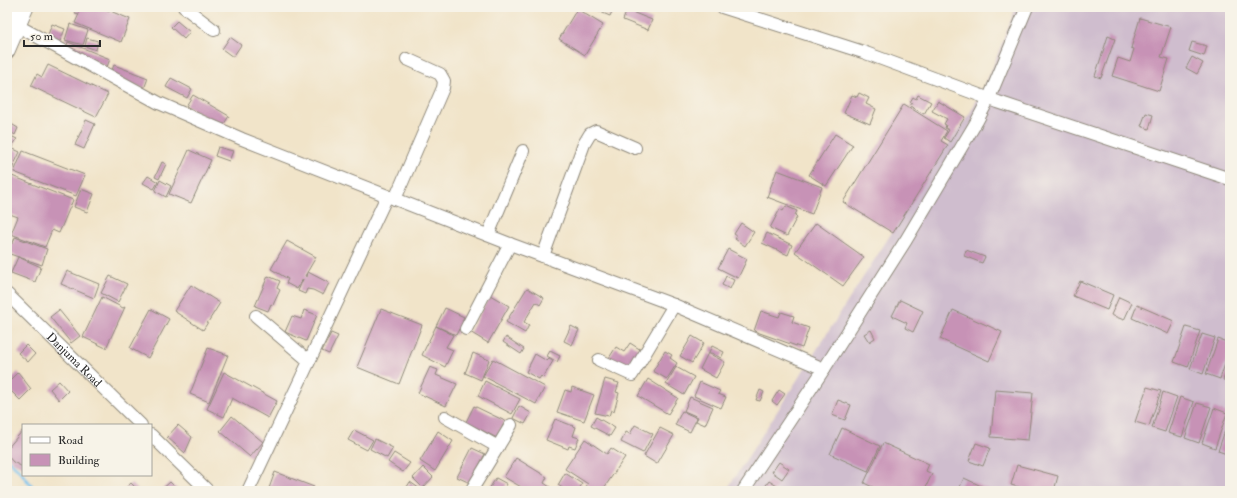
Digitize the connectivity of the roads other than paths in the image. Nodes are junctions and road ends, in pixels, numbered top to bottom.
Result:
1 (13, 7) edge
2 (26, 7) edge
3 (184, 7) edge
4 (722, 7) edge
5 (1027, 7) edge
6 (12, 24) edge
7 (214, 30) dead end
8 (7, 51) edge
9 (407, 59) dead end
10 (989, 98) junction
11 (635, 148) dead end
12 (523, 151) dead end
13 (1230, 179) edge
14 (391, 198) junction
15 (488, 235) junction
16 (510, 244) junction
17 (543, 256) junction
18 (7, 294) edge
19 (674, 305) junction
20 (256, 316) dead end
21 (466, 329) dead end
22 (599, 360) dead end
23 (309, 361) junction
24 (824, 369) junction
25 (445, 417) dead end
26 (140, 424) edge
27 (511, 425) dead end
28 (152, 436) edge
29 (498, 447) junction
30 (208, 491) edge
31 (248, 491) edge
32 (471, 491) edge
33 (743, 491) edge

1 - 6 main road
2 - 6 main road
3 - 7 street
4 - 10 street
5 - 10 street
6 - 8 main road
6 - 14 street
9 - 14 street
10 - 13 street
10 - 24 street
11 - 17 street
12 - 15 street
14 - 15 street
14 - 23 street
15 - 16 street
16 - 17 street
16 - 21 street
17 - 19 street
18 - 26 street, Danjuma Road
19 - 22 street
19 - 24 street
20 - 23 street
23 - 31 street
24 - 33 street
25 - 29 street
27 - 29 street
28 - 30 street
29 - 32 street

